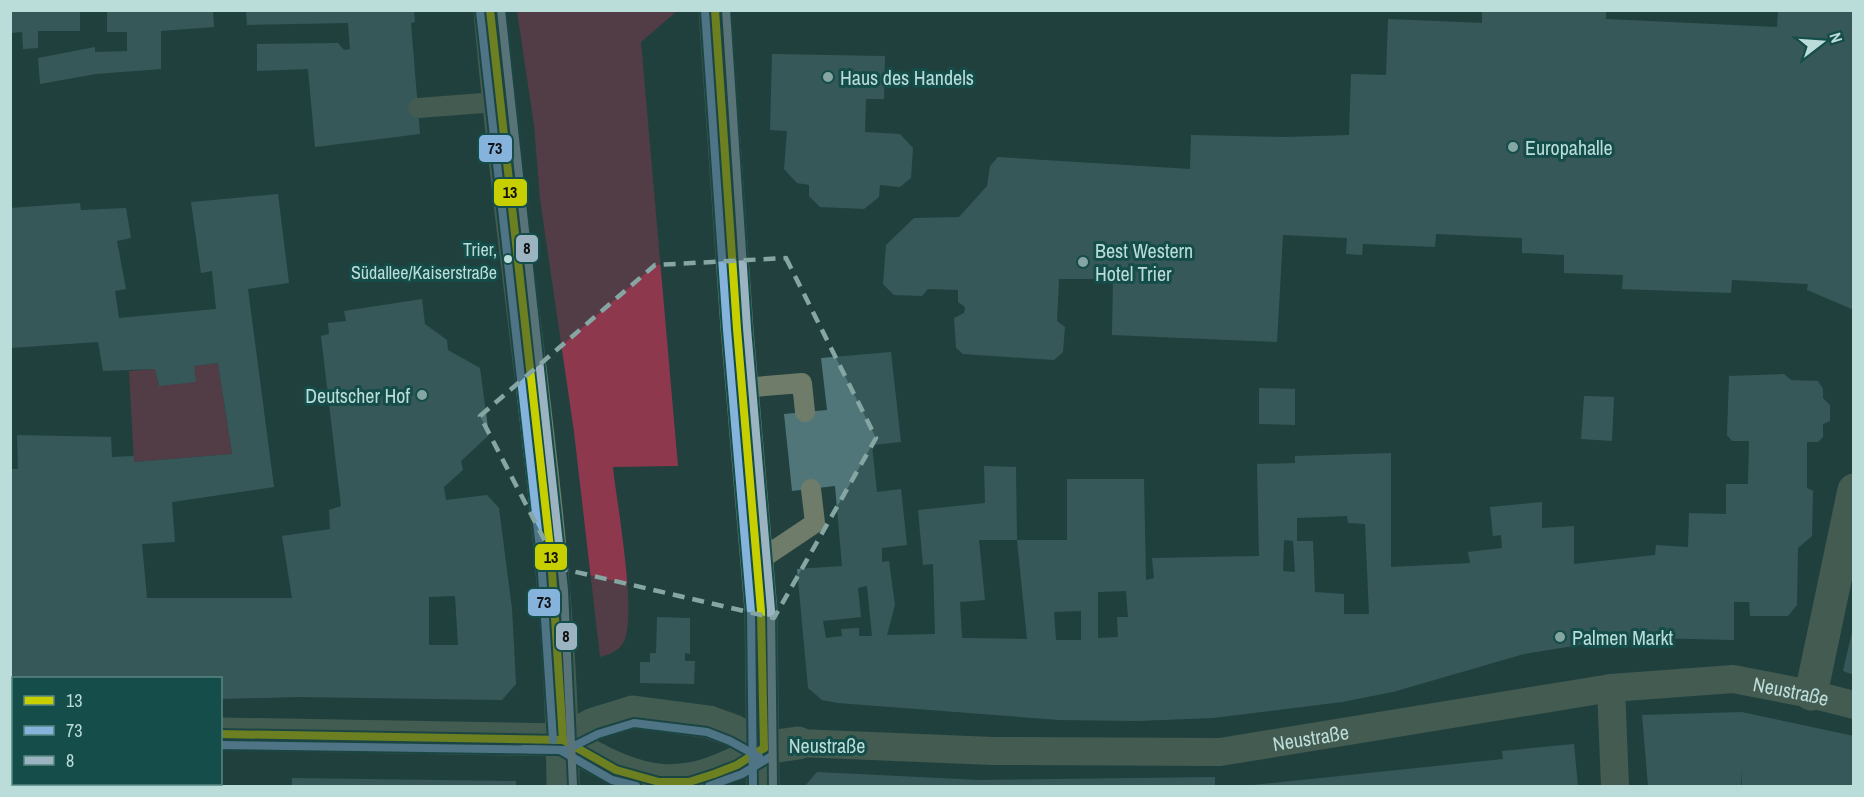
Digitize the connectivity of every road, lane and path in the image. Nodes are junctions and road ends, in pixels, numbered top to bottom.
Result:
1 (490, 10) edge
2 (715, 10) edge
3 (497, 102) junction
4 (418, 108) dead end
5 (742, 388) junction
6 (805, 412) dead end
7 (811, 489) dead end
8 (1854, 490) edge
9 (757, 562) junction
10 (1611, 688) junction
11 (1811, 694) junction
12 (1854, 705) edge
13 (222, 734) edge
14 (563, 740) junction
15 (798, 743) joint
16 (764, 748) junction
17 (563, 786) edge
18 (763, 786) edge
19 (1615, 786) edge

1 - 3 main road
2 - 5 main road
3 - 4 lane
3 - 14 main road
5 - 6 lane
5 - 9 main road
7 - 9 lane
8 - 11 street
9 - 16 main road
10 - 11 street, Neustraße
10 - 15 street, Neustraße
10 - 19 street
11 - 12 street, Neustraße
13 - 14 main road
14 - 16 main road
14 - 16 main road
14 - 17 main road
15 - 16 street, Neustraße
16 - 18 main road

